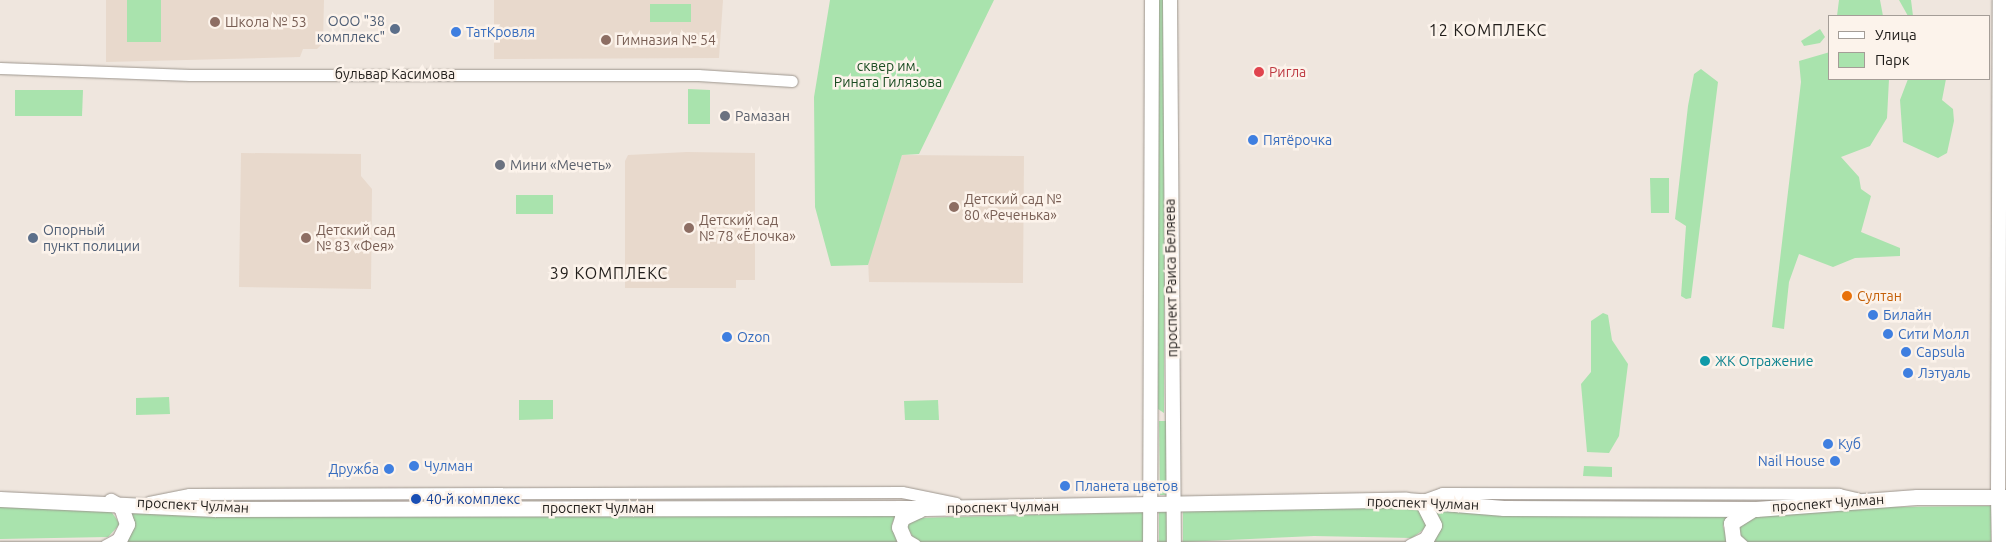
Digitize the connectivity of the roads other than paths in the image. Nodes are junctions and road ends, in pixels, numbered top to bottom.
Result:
1 (1152, 0) edge
2 (1170, 0) edge
3 (2000, 0) edge
4 (0, 68) edge
5 (792, 81) dead end
6 (1998, 240) junction
7 (2006, 261) edge
8 (1151, 406) junction
9 (1175, 409) junction
10 (2002, 497) edge
11 (0, 499) edge
12 (1866, 500) junction
13 (110, 501) junction
14 (1422, 501) junction
15 (142, 503) junction
16 (1175, 504) junction
17 (1152, 505) junction
18 (970, 506) junction
19 (925, 508) junction
20 (1756, 509) junction
21 (914, 546) junction
22 (1410, 546) junction
23 (47, 547) junction
24 (104, 547) junction
25 (1742, 547) junction
26 (0, 549) edge
27 (981, 549) junction
28 (2002, 551) edge
29 (1151, 552) edge
30 (1174, 552) edge
31 (1460, 552) edge
32 (1802, 552) edge
33 (70, 555) edge
34 (964, 555) edge

1 - 8 street, проспект Раиса Беляева
2 - 9 street, проспект Раиса Беляева
3 - 6 street
4 - 5 street, бульвар Касимова
6 - 7 street
6 - 10 street
8 - 9 street
8 - 17 street, проспект Раиса Беляева
9 - 16 street, проспект Раиса Беляева
10 - 12 main road, проспект Чулман
10 - 28 main road
11 - 13 main road, проспект Чулман
12 - 14 street
12 - 20 main road, проспект Чулман
13 - 15 main road, проспект Чулман
13 - 24 main road
14 - 16 main road, проспект Чулман
14 - 20 main road, проспект Чулман
14 - 22 main road
15 - 18 street
15 - 19 main road, проспект Чулман
16 - 17 main road, проспект Чулман
16 - 30 street, проспект Раиса Беляева
17 - 18 main road, проспект Чулман
17 - 29 street, проспект Раиса Беляева
18 - 19 main road, проспект Чулман
19 - 21 main road
20 - 25 main road
21 - 24 main road
21 - 27 main road
22 - 30 main road
22 - 31 main road
23 - 24 main road
23 - 26 main road
23 - 33 street
25 - 31 main road
25 - 32 main road
27 - 29 main road
27 - 34 street
28 - 32 main road
29 - 30 main road

